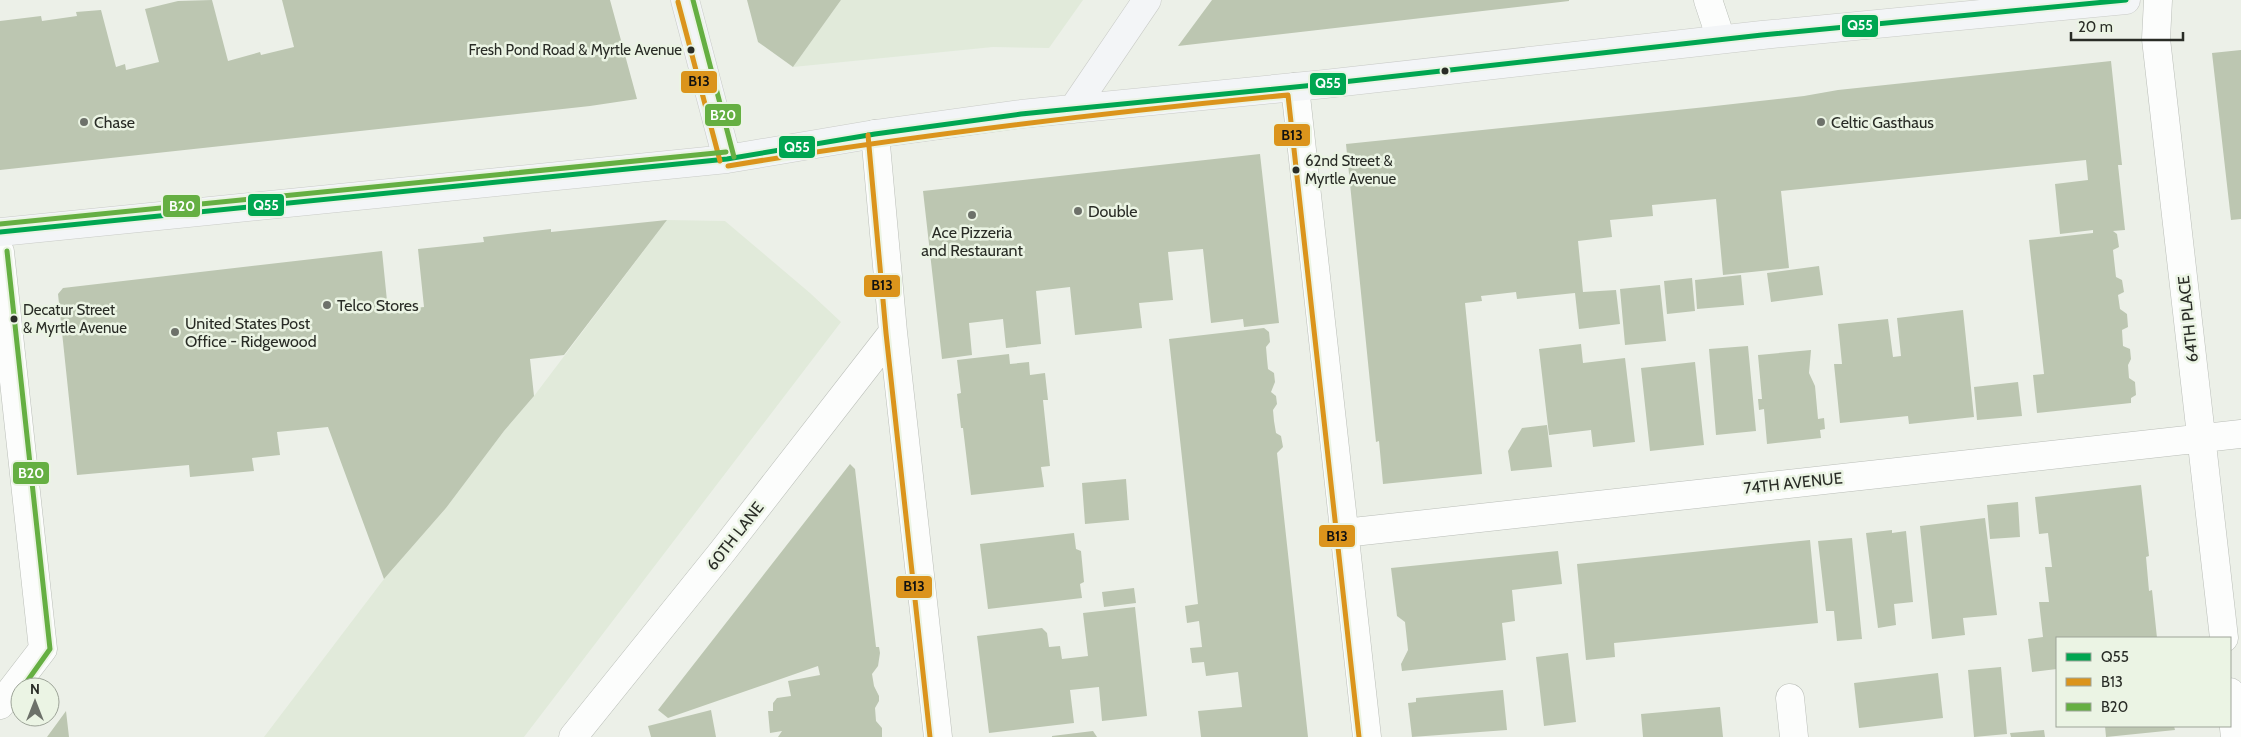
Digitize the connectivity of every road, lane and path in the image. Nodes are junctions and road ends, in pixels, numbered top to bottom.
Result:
1 (685, 0) edge
2 (1147, 0) edge
3 (1708, 0) edge
4 (2126, 0) edge
5 (2158, 0) edge
6 (1722, 39) junction
7 (1295, 87) junction
8 (1073, 109) junction
9 (875, 134) junction
10 (728, 158) junction
11 (0, 232) edge
12 (0, 252) edge
13 (894, 332) junction
14 (2241, 434) edge
15 (2201, 438) junction
16 (1344, 532) junction
17 (2224, 637) edge
18 (1790, 698) dead end
19 (2231, 701) edge
20 (0, 706) edge
21 (573, 737) edge
22 (938, 737) edge
23 (1366, 737) edge
24 (1794, 737) edge
25 (2235, 737) edge

1 - 10 main road
2 - 8 main road
3 - 6 street
4 - 6 main road
5 - 15 street, 64TH PLACE
6 - 7 main road
7 - 8 main road
7 - 16 street
8 - 9 main road
9 - 10 main road
9 - 13 street
10 - 11 main road
12 - 20 street
13 - 21 street, 60TH LANE
13 - 22 street
14 - 15 street, 74TH AVENUE
15 - 16 street, 74TH AVENUE
15 - 17 street, 64TH PLACE
16 - 23 street
18 - 24 street
19 - 25 street

